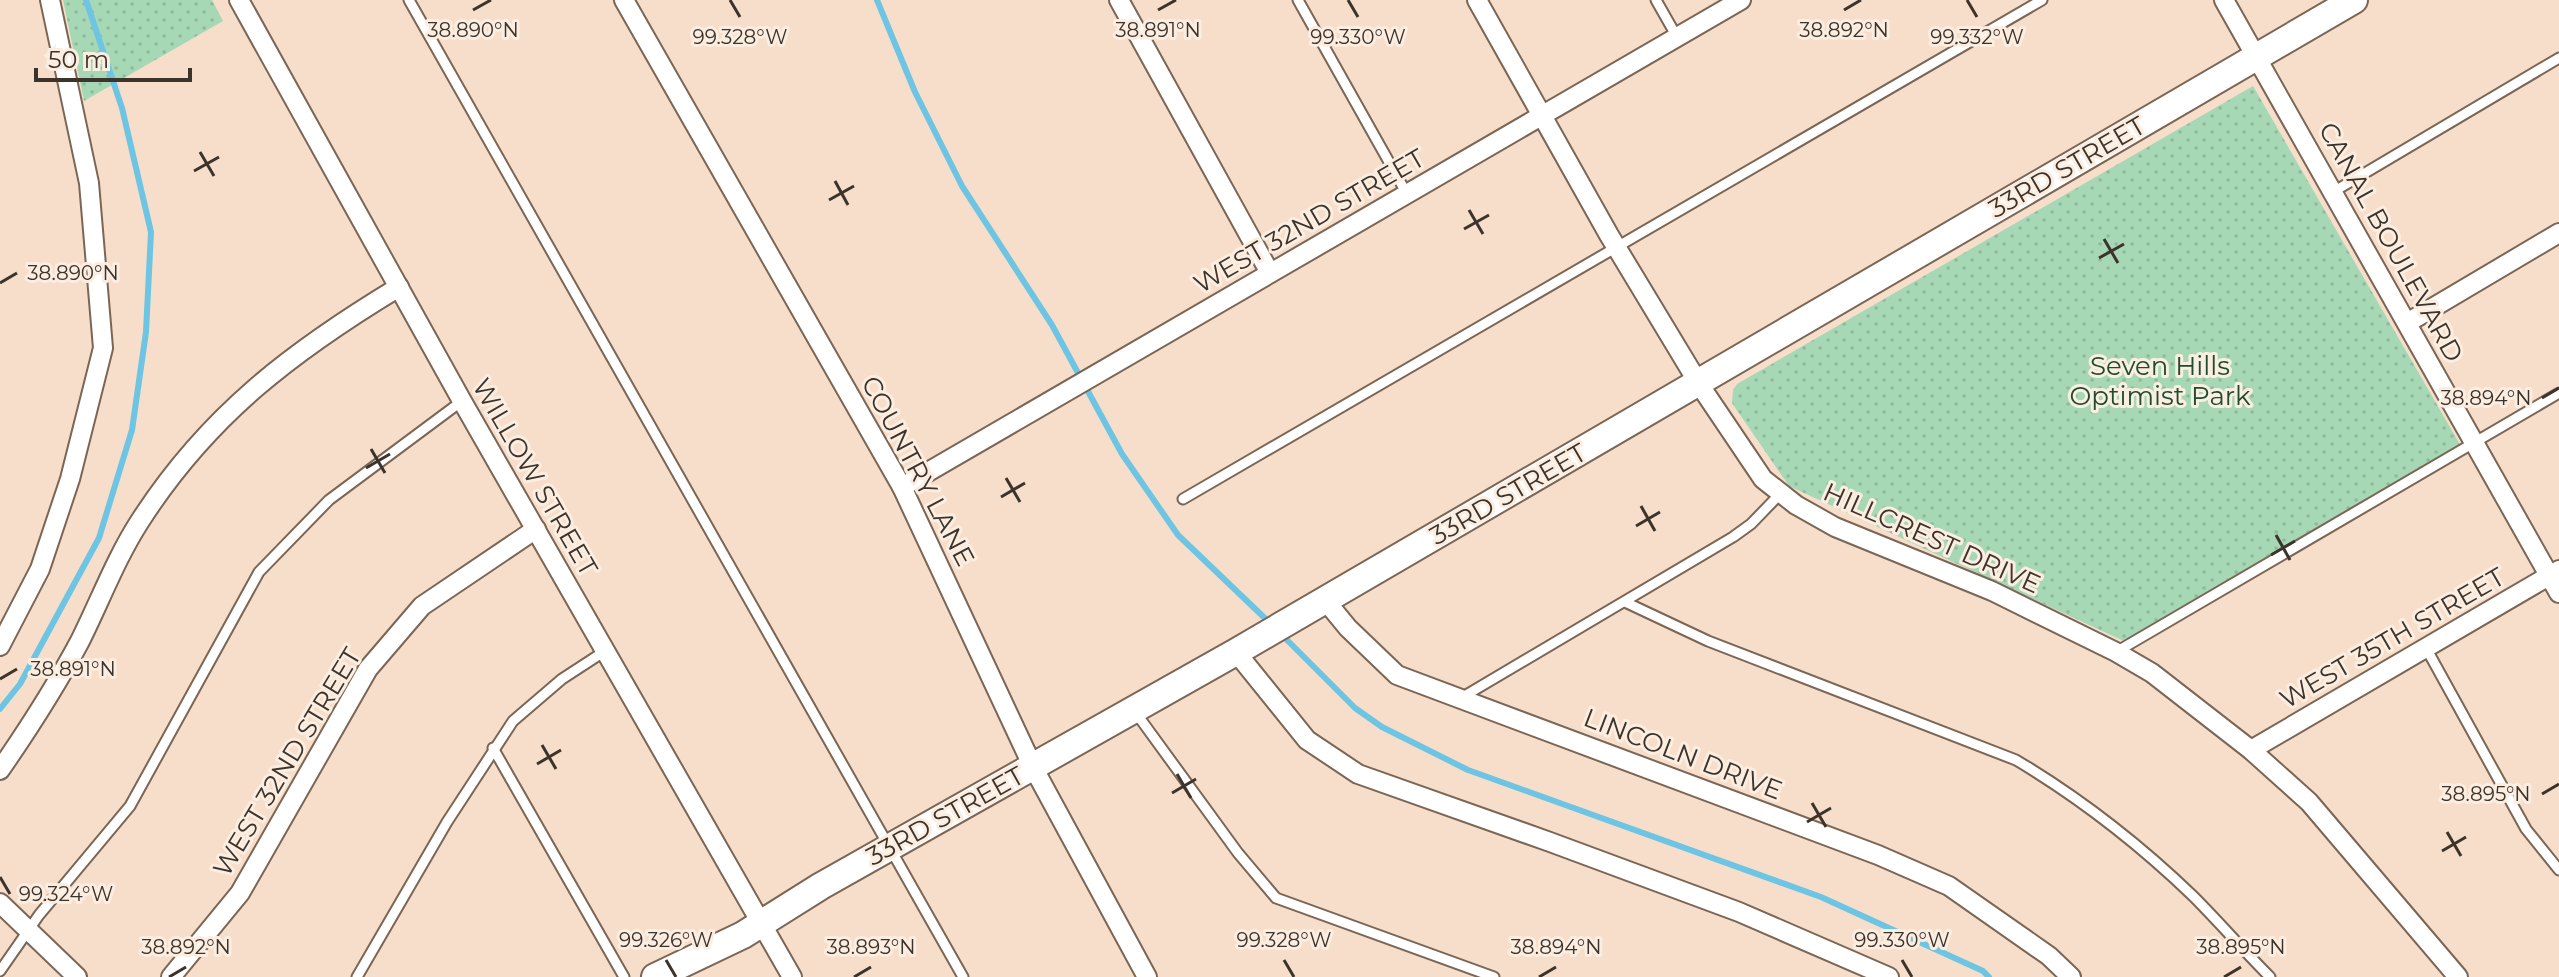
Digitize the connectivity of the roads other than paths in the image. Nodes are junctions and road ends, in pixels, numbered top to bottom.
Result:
1 (50, 0) edge
2 (239, 0) edge
3 (409, 0) edge
4 (624, 0) edge
5 (1119, 0) edge
6 (1298, 0) edge
7 (1477, 0) edge
8 (1656, 0) edge
9 (1741, 0) edge
10 (2042, 0) edge
11 (2224, 0) edge
12 (2354, 0) edge
13 (1677, 37) junction
14 (2256, 56) junction
15 (2559, 58) edge
16 (1542, 116) junction
17 (2333, 192) junction
18 (1407, 194) junction
19 (2559, 233) edge
20 (1617, 247) junction
21 (1270, 273) junction
22 (399, 287) junction
23 (2407, 323) junction
24 (1699, 384) junction
25 (2559, 393) edge
26 (462, 401) junction
27 (2474, 443) junction
28 (902, 487) junction
29 (1781, 493) junction
30 (1183, 499) dead end
31 (536, 529) junction
32 (2554, 573) edge
33 (2559, 593) edge
34 (1325, 600) junction
35 (1625, 602) junction
36 (0, 646) edge
37 (1245, 647) junction
38 (2426, 648) junction
39 (605, 651) junction
40 (2116, 652) junction
41 (1461, 698) junction
42 (1134, 710) junction
43 (493, 748) junction
44 (2251, 750) junction
45 (1033, 767) junction
46 (0, 770) edge
47 (890, 847) junction
48 (2559, 870) edge
49 (0, 903) edge
50 (761, 924) junction
51 (28, 930) junction
52 (0, 971) edge
53 (77, 977) edge
54 (171, 977) edge
55 (357, 977) edge
56 (624, 977) edge
57 (655, 977) edge
58 (792, 977) edge
59 (963, 977) edge
60 (1147, 977) edge
61 (1494, 977) edge
62 (1889, 977) edge
63 (2071, 977) edge
64 (2270, 977) edge
65 (2458, 977) edge

1 - 36 street
2 - 22 street, WILLOW STREET
3 - 47 lane
4 - 28 street, COUNTRY LANE
5 - 21 street
6 - 18 lane
7 - 16 street, HILLCREST DRIVE
8 - 13 lane
9 - 13 street, WEST 32ND STREET
10 - 20 lane
11 - 14 street, CANAL BOULEVARD
12 - 14 street, 33RD STREET
13 - 16 street, WEST 32ND STREET
14 - 17 street, CANAL BOULEVARD
14 - 24 street, 33RD STREET
15 - 17 lane
16 - 18 street, WEST 32ND STREET
16 - 20 street, HILLCREST DRIVE
17 - 23 street, CANAL BOULEVARD
18 - 21 street, WEST 32ND STREET
19 - 23 street
20 - 24 street, HILLCREST DRIVE
20 - 30 lane
21 - 28 street, WEST 32ND STREET
22 - 26 street, WILLOW STREET
22 - 46 street
23 - 27 street, CANAL BOULEVARD
24 - 29 street, HILLCREST DRIVE
24 - 34 street, 33RD STREET
25 - 27 lane
26 - 31 street, WILLOW STREET
26 - 51 lane
27 - 32 street, CANAL BOULEVARD
27 - 40 lane
28 - 45 street, COUNTRY LANE
29 - 35 lane
29 - 40 street, HILLCREST DRIVE
31 - 39 street, WILLOW STREET
31 - 54 street, WEST 32ND STREET
32 - 33 street, CANAL BOULEVARD
32 - 38 street, WEST 35TH STREET
34 - 37 street, 33RD STREET
34 - 41 street, LINCOLN DRIVE
35 - 41 lane
35 - 64 lane
37 - 42 street, 33RD STREET
37 - 62 street
38 - 44 street, WEST 35TH STREET
38 - 48 lane
39 - 43 lane
39 - 50 street, WILLOW STREET
40 - 44 street, HILLCREST DRIVE
41 - 63 street, LINCOLN DRIVE
42 - 45 street, 33RD STREET
42 - 61 lane
43 - 55 lane
43 - 56 lane
44 - 65 street, HILLCREST DRIVE
45 - 47 street, 33RD STREET
45 - 60 street, COUNTRY LANE
47 - 50 street, 33RD STREET
47 - 59 lane
49 - 51 street
50 - 57 street, 33RD STREET
50 - 58 street, WILLOW STREET
51 - 52 lane
51 - 53 street

